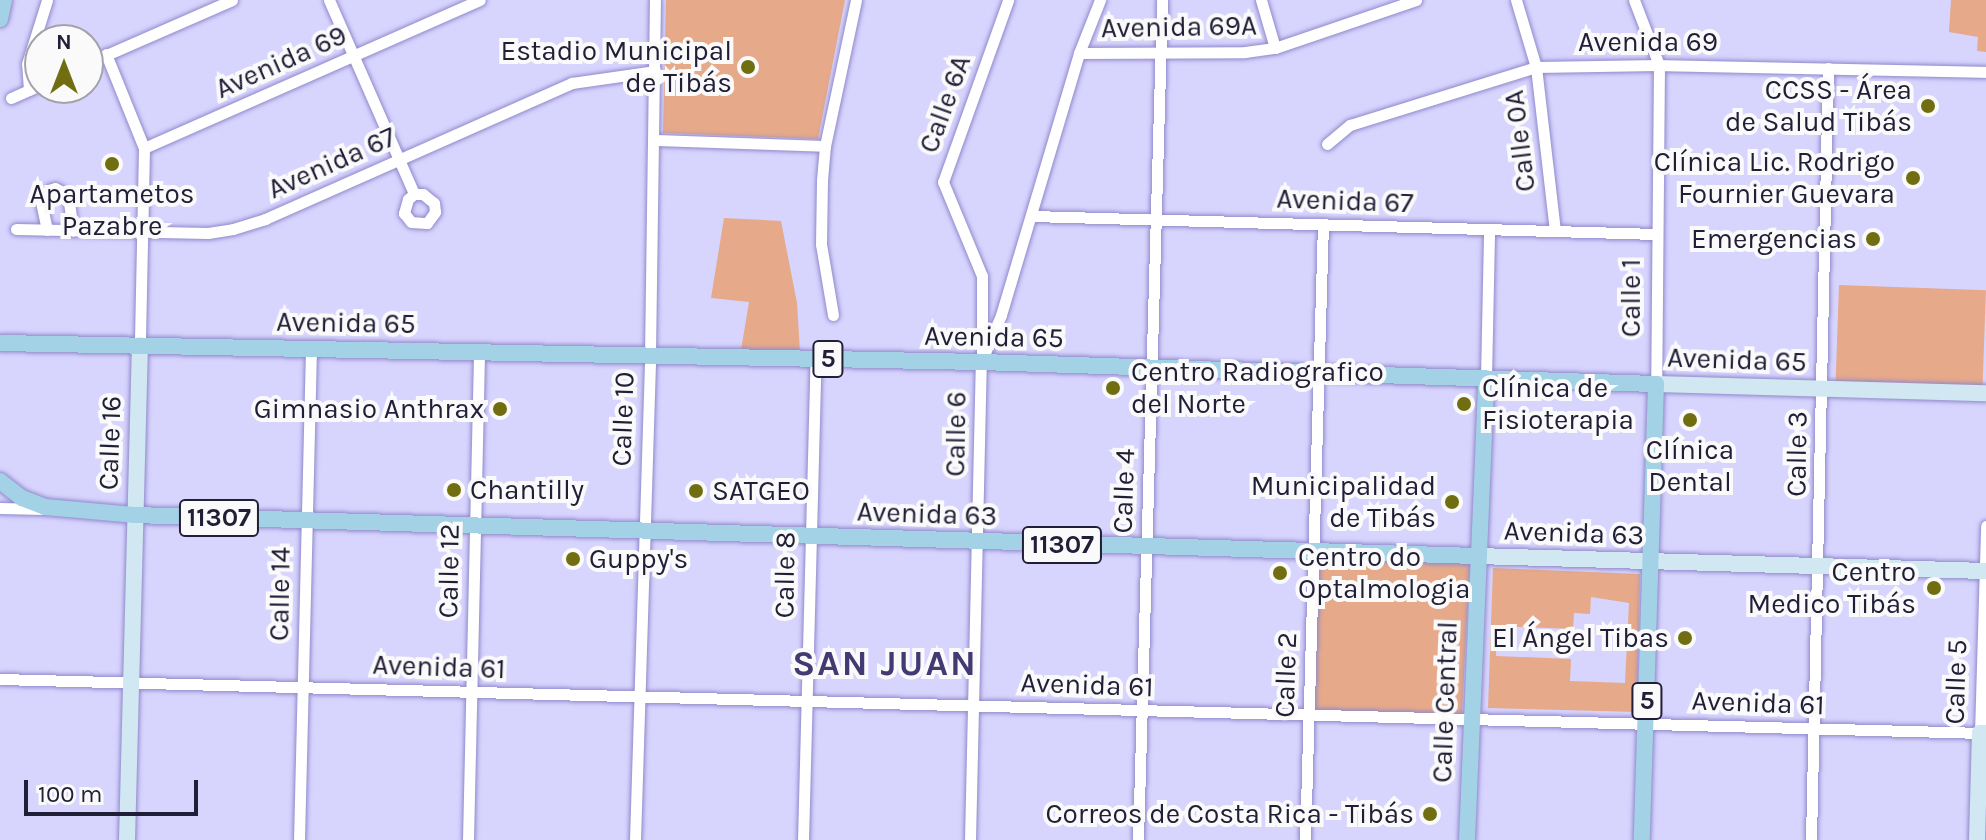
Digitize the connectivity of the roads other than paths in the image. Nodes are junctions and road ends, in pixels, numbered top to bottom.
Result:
1 (4, 0) edge
2 (47, 0) edge
3 (232, 0) edge
4 (329, 0) edge
5 (480, 0) edge
6 (655, 0) edge
7 (856, 0) edge
8 (1008, 0) edge
9 (1100, 0) edge
10 (1162, 0) edge
11 (1261, 0) edge
12 (1416, 0) edge
13 (1516, 0) edge
14 (1634, 0) edge
15 (214, 4) edge
16 (0, 19) edge
17 (40, 24) edge
18 (1275, 48) junction
19 (1161, 52) junction
20 (1079, 53) junction
21 (106, 54) joint
22 (352, 57) junction
23 (1659, 65) junction
24 (1536, 67) junction
25 (1828, 68) junction
26 (655, 71) junction
27 (1986, 72) edge
28 (24, 92) edge
29 (11, 98) dead end
30 (655, 140) junction
31 (1327, 144) dead end
32 (825, 146) junction
33 (144, 148) junction
34 (398, 160) junction
35 (414, 194) dead end
36 (1032, 216) junction
37 (1156, 220) junction
38 (1323, 224) junction
39 (16, 229) dead end
40 (47, 230) junction
41 (1489, 230) junction
42 (73, 231) junction
43 (1555, 231) junction
44 (144, 232) junction
45 (1657, 234) junction
46 (984, 314) junction
47 (833, 315) dead end
48 (1001, 315) junction
49 (0, 343) edge
50 (140, 345) junction
51 (311, 348) junction
52 (479, 352) junction
53 (650, 355) junction
54 (816, 358) junction
55 (981, 362) junction
56 (1152, 367) junction
57 (1320, 373) junction
58 (1486, 378) junction
59 (1656, 384) junction
60 (1822, 389) junction
61 (1986, 393) edge
62 (0, 481) edge
63 (0, 508) edge
64 (58, 510) junction
65 (134, 515) junction
66 (305, 520) junction
67 (473, 526) junction
68 (1986, 526) edge
69 (643, 531) junction
70 (810, 537) junction
71 (978, 542) junction
72 (1147, 547) junction
73 (1313, 553) junction
74 (1477, 556) junction
75 (1650, 562) junction
76 (1818, 566) junction
77 (1985, 571) edge
78 (0, 679) edge
79 (130, 683) junction
80 (303, 687) junction
81 (471, 692) junction
82 (637, 696) junction
83 (807, 701) junction
84 (974, 706) junction
85 (1142, 710) junction
86 (1309, 715) junction
87 (1471, 719) junction
88 (1646, 724) junction
89 (1814, 729) junction
90 (1983, 733) edge
91 (127, 840) edge
92 (299, 840) edge
93 (468, 840) edge
94 (635, 840) edge
95 (803, 840) edge
96 (970, 840) edge
97 (1138, 840) edge
98 (1305, 840) edge
99 (1467, 840) edge
100 (1642, 840) edge
101 (1811, 840) edge
102 (1977, 840) edge

1 - 16 main road
2 - 17 street
3 - 15 street
4 - 22 street
5 - 22 street, Avenida 69
6 - 26 street, Calle 10
7 - 32 street
8 - 46 street, Calle 6A
9 - 20 street, Calle 6
10 - 19 street, Calle 4
11 - 18 street
12 - 18 street, Avenida 69A
13 - 24 street, Calle 0A
14 - 23 street, Calle 1
15 - 21 street
18 - 19 street, Avenida 69A
19 - 20 street, Avenida 69A
19 - 37 street, Calle 4
20 - 36 street, Calle 6
21 - 33 street, Calle 16
22 - 33 street, Avenida 69
22 - 34 street
23 - 24 street, Avenida 69
23 - 25 street, Avenida 69
23 - 45 street, Calle 1
24 - 31 street, Avenida 69
24 - 43 street, Calle 0A
25 - 27 street, Avenida 69
25 - 60 street, Calle 3
26 - 30 street, Calle 10
26 - 34 street, Avenida 67
28 - 29 street
30 - 32 street
30 - 53 street, Calle 10
32 - 47 street
33 - 44 street, Calle 16
34 - 35 street
34 - 44 street, Avenida 67
36 - 37 street, Avenida 67
36 - 48 street, Calle 6
37 - 38 street, Avenida 67
37 - 56 street, Calle 4
38 - 41 street, Avenida 67
38 - 57 street, Calle 2
39 - 40 street, Avenida 67
40 - 42 street, Avenida 67
40 - 42 street
41 - 43 street, Avenida 67
41 - 58 street, Calle Central
42 - 44 street, Avenida 67
43 - 45 street, Avenida 67
44 - 50 street, Calle 16
45 - 59 street, Calle 1
46 - 48 street
46 - 55 street, Calle 6A
48 - 55 street, Calle 6
49 - 50 main road, Avenida 65 / 5
50 - 51 main road, Avenida 65 / 5
50 - 65 street, Calle 16
51 - 52 main road, Avenida 65 / 5
51 - 66 street, Calle 14
52 - 53 main road, Avenida 65 / 5
52 - 67 street, Calle 12
53 - 54 main road, Avenida 65 / 5
53 - 69 street, Calle 10
54 - 55 main road, Avenida 65 / 5
54 - 70 street, Calle 8
55 - 56 main road, Avenida 65 / 5
55 - 71 street, Calle 6
56 - 57 main road, Avenida 65 / 5
56 - 72 street, Calle 4
57 - 58 main road, Avenida 65 / 5
57 - 73 street, Calle 2
58 - 59 main road, Avenida 65 / 5
58 - 74 main road, Calle Central
59 - 60 street, Avenida 65
59 - 75 main road, Calle 1 / 5
60 - 61 street, Avenida 65
60 - 76 street, Calle 3
62 - 64 main road, Avenida 63 / 11307
63 - 64 street, Avenida 63
64 - 65 main road, Avenida 63 / 11307
65 - 66 main road, Avenida 63 / 11307
65 - 79 street, Calle 16
66 - 67 main road, Avenida 63 / 11307
66 - 80 street, Calle 14
67 - 69 main road, Avenida 63 / 11307
67 - 81 street, Calle 12
68 - 77 street, Calle 5
69 - 70 main road, Avenida 63 / 11307
69 - 82 street, Calle 10
70 - 71 main road, Avenida 63 / 11307
70 - 83 street, Calle 8
71 - 72 main road, Avenida 63 / 11307
71 - 84 street, Calle 6
72 - 73 main road, Avenida 63 / 11307
72 - 85 street, Calle 4
73 - 74 main road, Avenida 63 / 11307
73 - 86 street, Calle 2
74 - 75 street, Avenida 63
74 - 87 main road, Calle Central
75 - 76 street, Avenida 63
75 - 88 main road, Calle 1 / 5
76 - 77 street, Avenida 63
76 - 89 street, Calle 3
77 - 90 street, Calle 5
78 - 79 street, Avenida 61
79 - 80 street, Avenida 61
79 - 91 street, Calle 16
80 - 81 street, Avenida 61
80 - 92 street, Calle 14
81 - 82 street, Avenida 61
81 - 93 street, Calle 12
82 - 83 street, Avenida 61
82 - 94 street, Calle 10
83 - 84 street, Avenida 61
83 - 95 street, Calle 8
84 - 85 street, Avenida 61
84 - 96 street, Calle 6
85 - 86 street, Avenida 61
85 - 97 street, Calle 4
86 - 87 street, Avenida 61
86 - 98 street, Calle 2
87 - 88 street, Avenida 61
87 - 99 main road, Calle Central
88 - 89 street, Avenida 61
88 - 100 main road, Calle 1 / 5
89 - 90 street, Avenida 61
89 - 101 street, Calle 3
90 - 102 street, Calle 5

